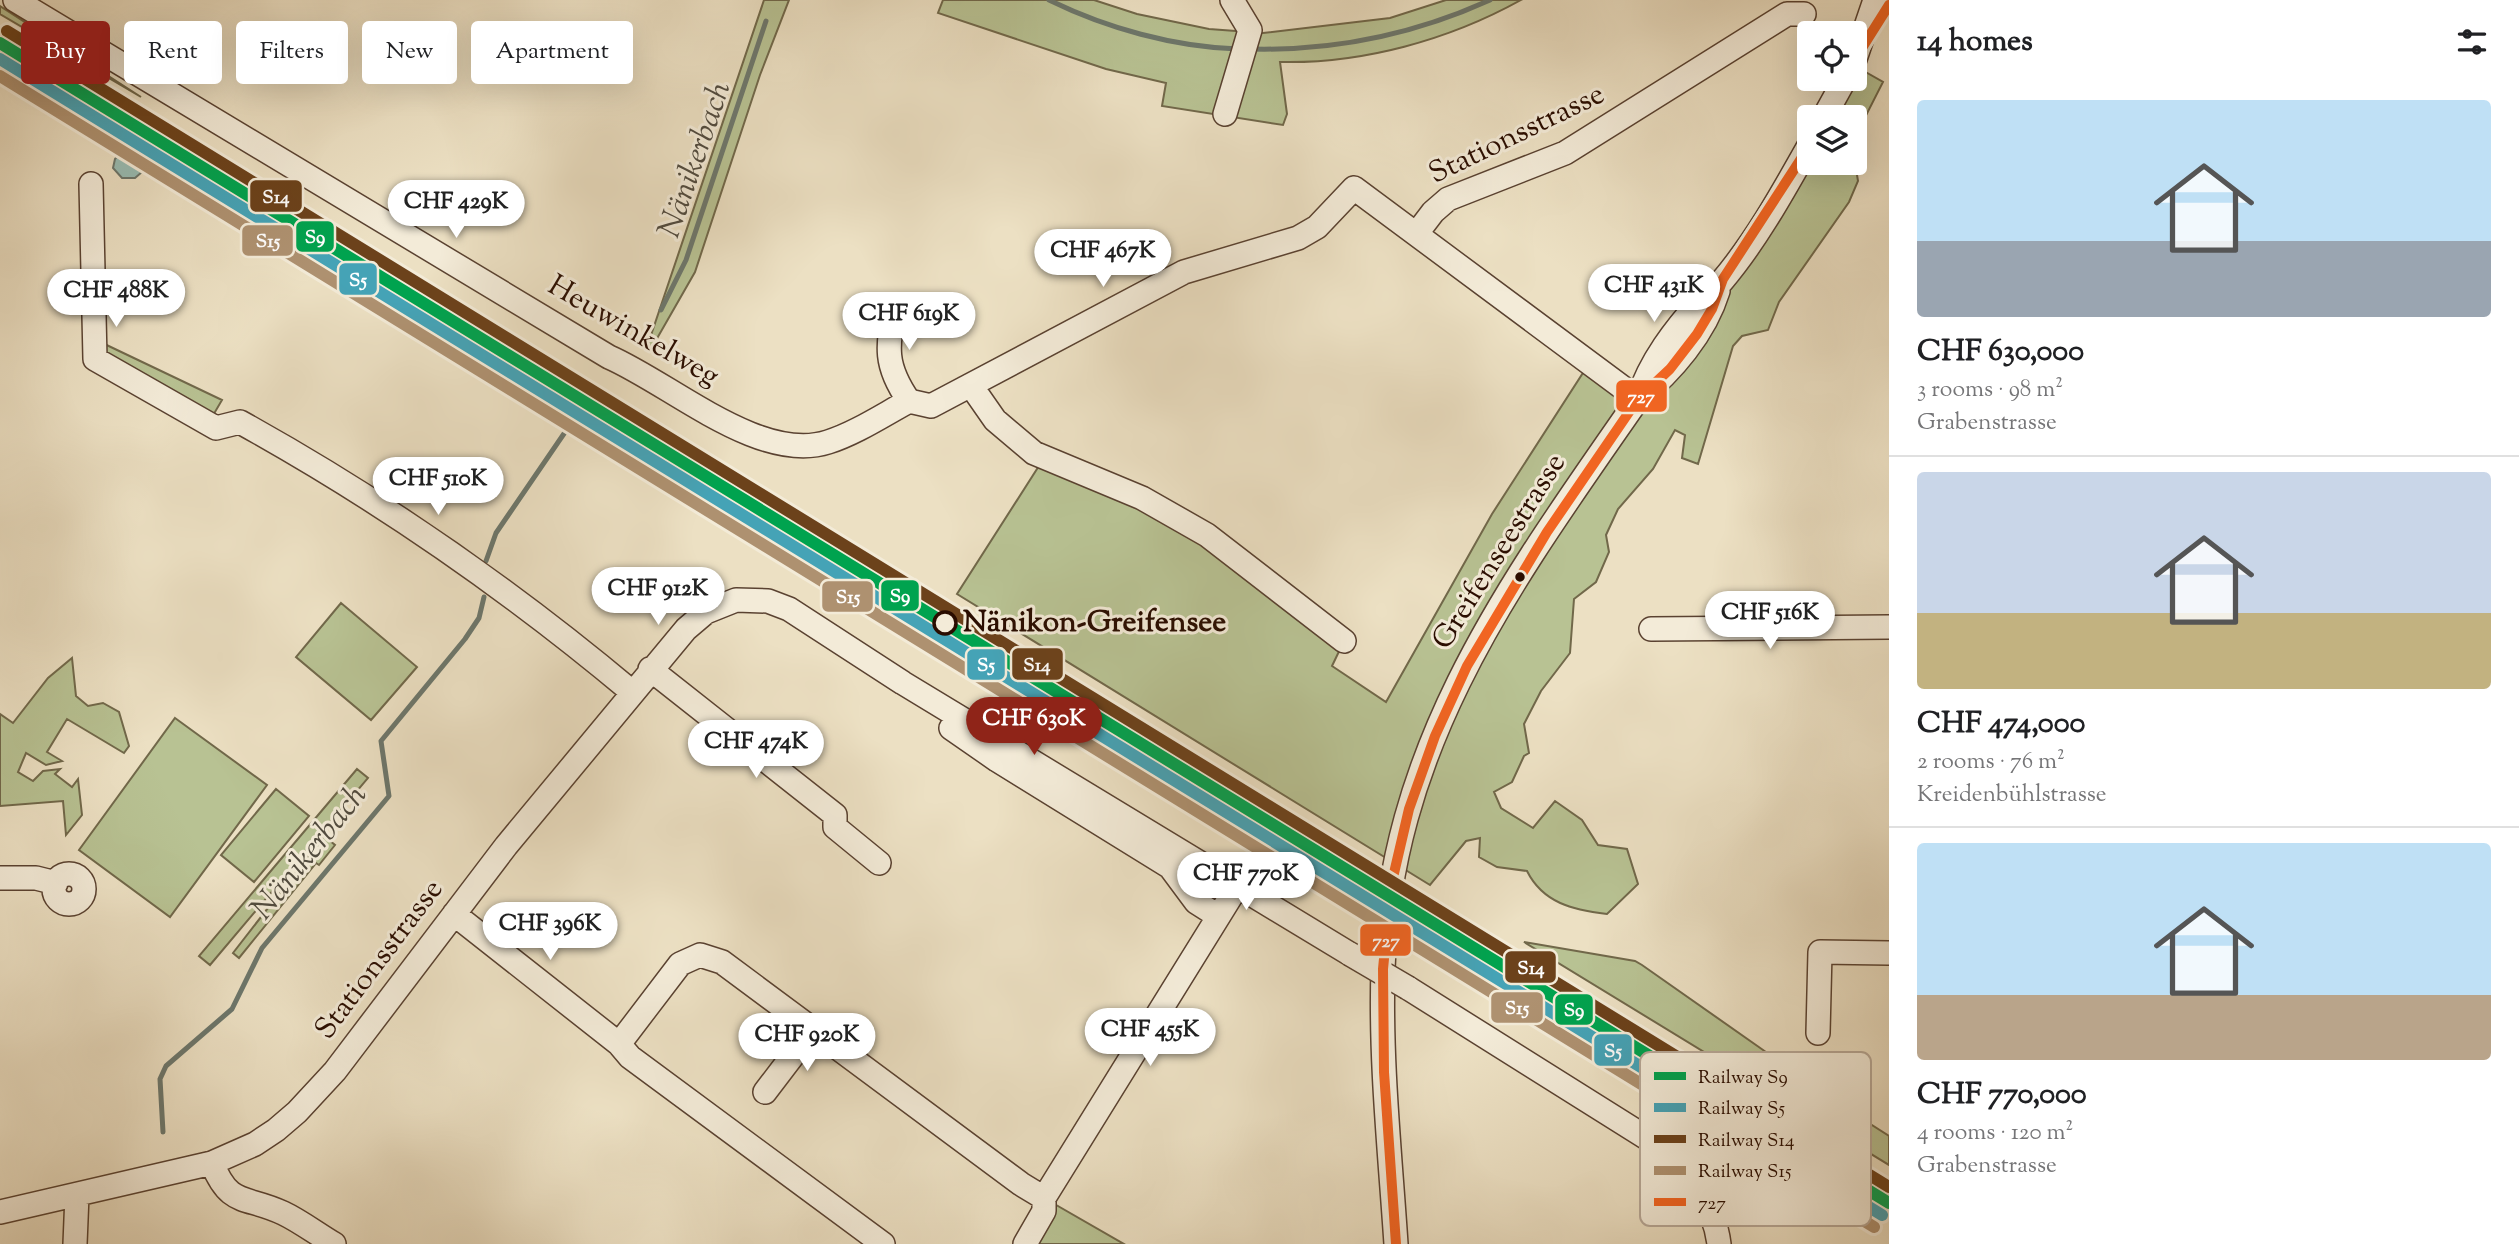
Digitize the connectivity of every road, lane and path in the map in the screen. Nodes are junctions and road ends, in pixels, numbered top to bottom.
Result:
1 (15, 0) edge
2 (1232, 0) edge
3 (1875, 0) edge
4 (1889, 5) edge
5 (1804, 14) dead end
6 (1867, 25) edge
7 (1867, 38) edge
8 (1225, 114) dead end
9 (1797, 166) edge
10 (91, 184) dead end
11 (1417, 233) junction
12 (895, 307) dead end
13 (972, 387) junction
14 (1638, 399) junction
15 (909, 401) junction
16 (811, 623) junction
17 (1889, 627) edge
18 (1651, 629) dead end
19 (1344, 641) dead end
20 (650, 669) junction
21 (632, 692) junction
22 (879, 863) dead end
23 (0, 878) edge
24 (56, 883) dead end
25 (1238, 885) junction
26 (454, 914) junction
27 (1218, 916) junction
28 (1889, 953) edge
29 (813, 1029) junction
30 (1818, 1033) dead end
31 (619, 1044) junction
32 (765, 1092) dead end
33 (1640, 1134) edge
34 (212, 1163) junction
35 (77, 1195) junction
36 (1044, 1198) junction
37 (0, 1212) edge
38 (1712, 1226) edge
39 (75, 1244) edge
40 (334, 1244) edge
41 (883, 1244) edge
42 (1025, 1244) edge
43 (1396, 1244) edge
44 (1719, 1244) edge

1 - 15 street, Heuwinkelweg
2 - 8 street
3 - 6 street
4 - 7 street
5 - 11 street, Stationsstrasse
9 - 14 street, Greifenseestrasse
10 - 21 street
11 - 13 street
11 - 14 street
12 - 15 street
13 - 15 street
13 - 19 street
14 - 43 street, Greifenseestrasse
16 - 20 street, Stationsstrasse
16 - 25 street
16 - 27 street
17 - 18 street
20 - 21 street, Stationsstrasse
20 - 22 street
21 - 26 street, Stationsstrasse
23 - 24 street
25 - 27 street
25 - 33 street, bridge
26 - 31 street
26 - 34 street, Stationsstrasse
27 - 36 street
28 - 30 street
29 - 31 street
29 - 32 street
29 - 36 street
31 - 41 street
34 - 35 street, Stationsstrasse
34 - 40 street
35 - 37 street, Stationsstrasse
35 - 39 street
36 - 42 street
38 - 44 street, bridge

